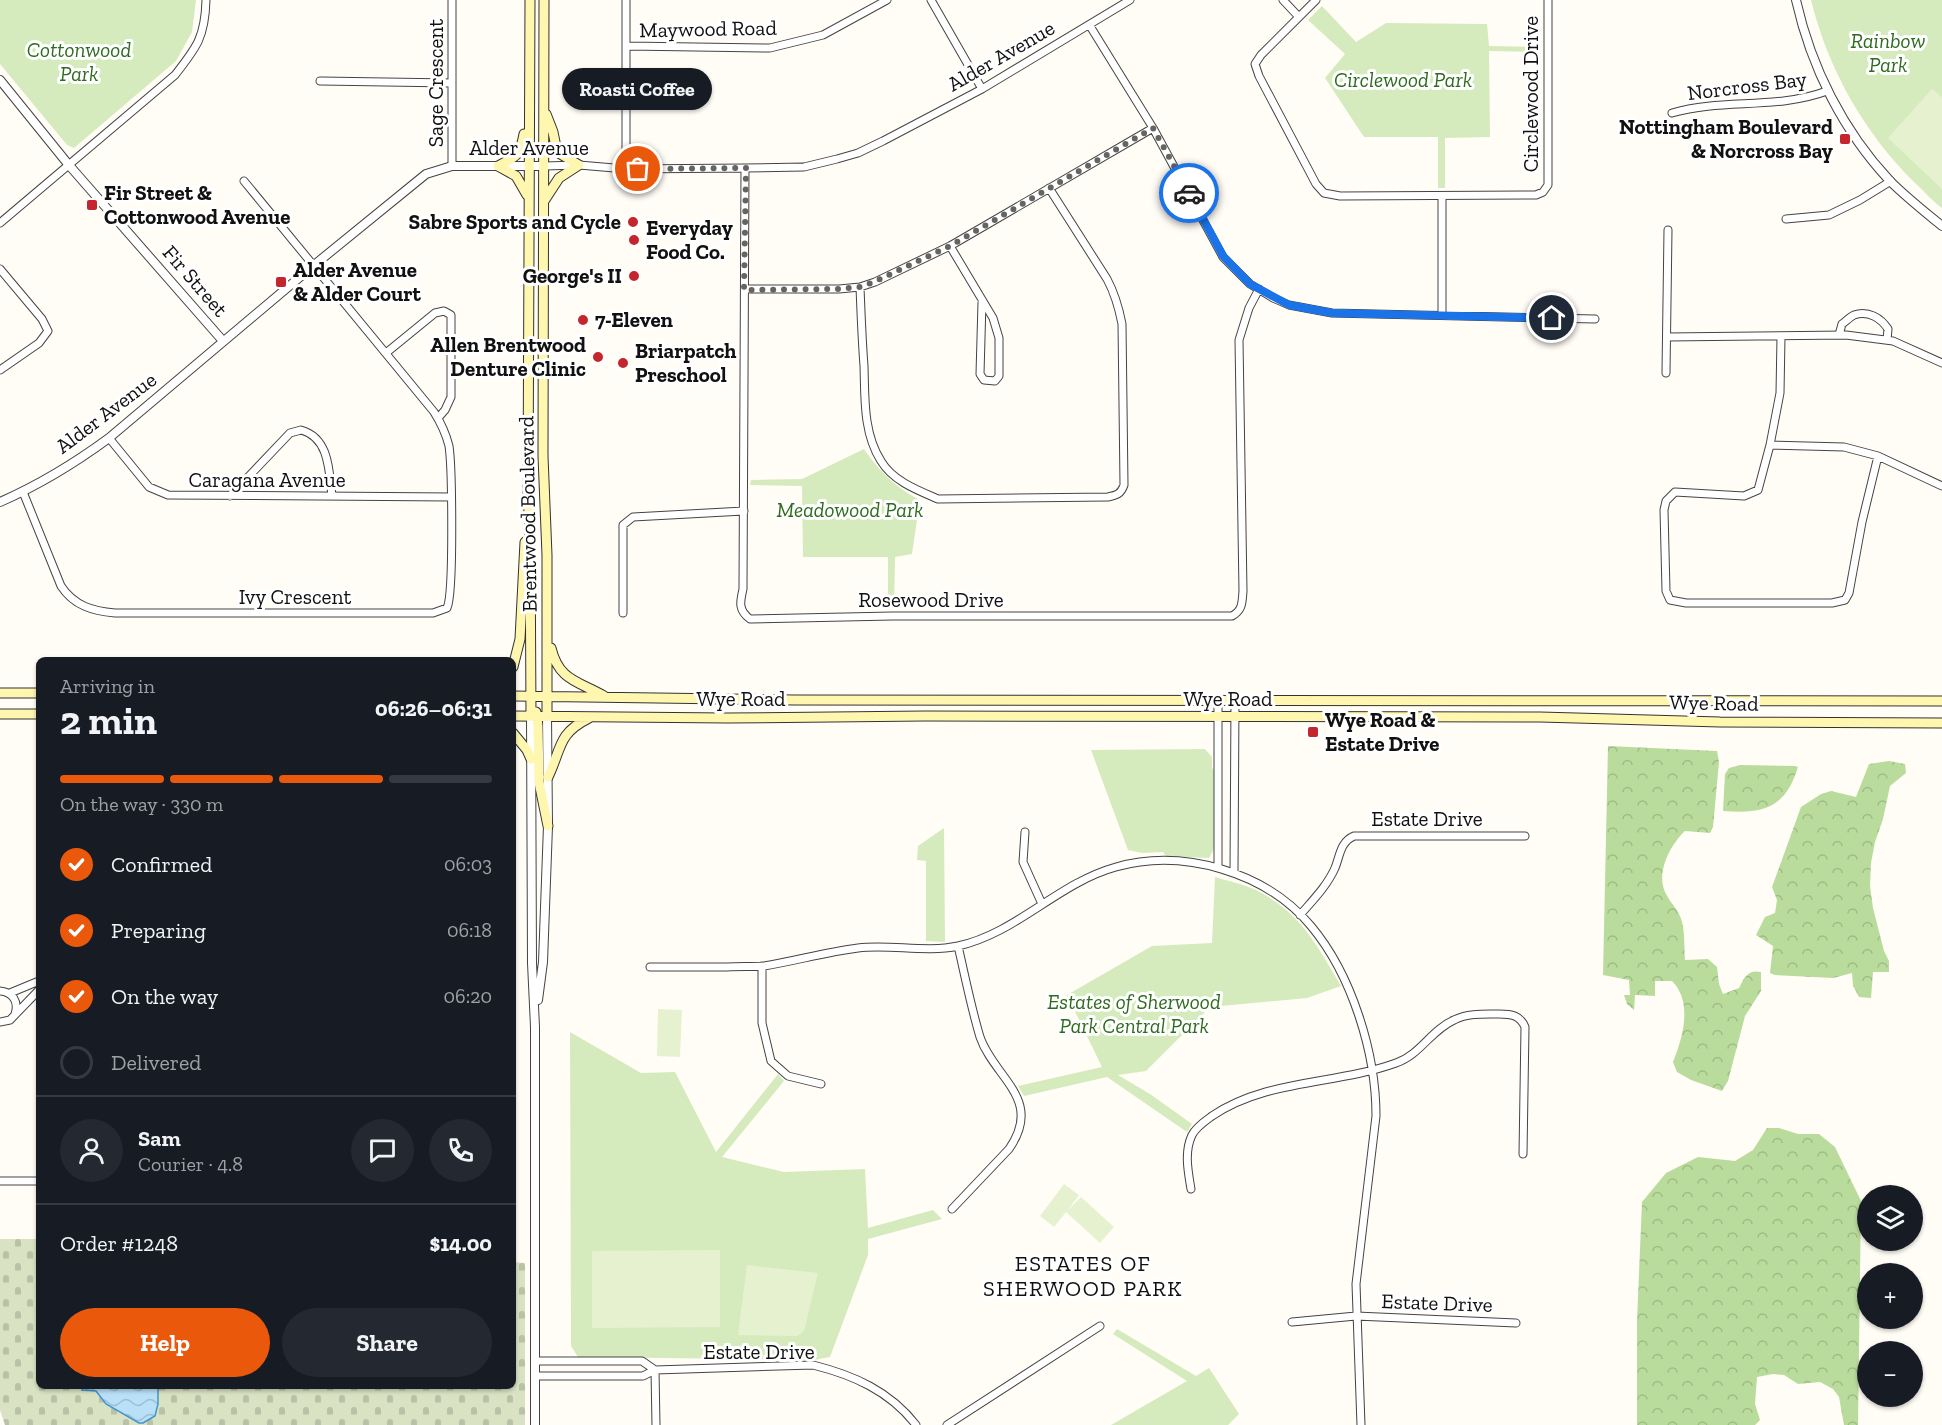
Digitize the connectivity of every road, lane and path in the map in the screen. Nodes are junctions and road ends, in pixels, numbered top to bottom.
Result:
1 (206, 0) edge
2 (452, 0) edge
3 (530, 0) edge
4 (544, 0) edge
5 (626, 0) edge
6 (887, 0) edge
7 (931, 0) edge
8 (1130, 0) edge
9 (1283, 0) edge
10 (1316, 0) edge
11 (1548, 0) edge
12 (1796, 0) edge
13 (1299, 17) junction
14 (1090, 26) junction
15 (627, 46) junction
16 (0, 80) edge
17 (320, 81) dead end
18 (452, 83) junction
19 (982, 89) junction
20 (1827, 91) junction
21 (544, 109) junction
22 (528, 111) junction
23 (1672, 113) dead end
24 (1153, 128) junction
25 (69, 164) junction
26 (579, 165) junction
27 (452, 166) junction
28 (498, 166) junction
29 (528, 166) junction
30 (544, 166) junction
31 (746, 168) junction
32 (626, 169) junction
33 (244, 181) dead end
34 (1891, 181) junction
35 (1049, 188) junction
36 (1442, 196) junction
37 (529, 198) junction
38 (544, 201) junction
39 (1786, 219) dead end
40 (0, 223) edge
41 (1942, 226) edge
42 (1668, 230) dead end
43 (950, 246) junction
44 (313, 266) junction
45 (0, 269) edge
46 (860, 287) junction
47 (1259, 289) junction
48 (744, 290) junction
49 (982, 302) junction
50 (1442, 314) junction
51 (1595, 319) dead end
52 (1839, 335) junction
53 (1667, 337) junction
54 (1781, 337) junction
55 (1887, 340) junction
56 (223, 341) junction
57 (386, 353) junction
58 (1942, 363) edge
59 (0, 370) edge
60 (1666, 373) dead end
61 (438, 418) junction
62 (109, 438) junction
63 (1770, 445) junction
64 (1878, 456) junction
65 (1942, 486) edge
66 (23, 492) junction
67 (528, 492) junction
68 (231, 496) junction
69 (332, 496) junction
70 (451, 497) junction
71 (0, 502) edge
72 (744, 511) junction
73 (623, 613) dead end
74 (548, 632) junction
75 (516, 657) edge
76 (0, 693) edge
77 (36, 693) edge
78 (516, 696) edge
79 (530, 696) junction
80 (547, 696) junction
81 (607, 698) junction
82 (1218, 701) junction
83 (1235, 701) junction
84 (1942, 701) edge
85 (0, 714) edge
86 (36, 714) edge
87 (516, 716) edge
88 (534, 716) junction
89 (547, 716) junction
90 (608, 716) junction
91 (1219, 717) junction
92 (1235, 717) junction
93 (1942, 723) edge
94 (516, 737) edge
95 (531, 759) junction
96 (548, 777) junction
97 (548, 826) junction
98 (1025, 832) dead end
99 (1525, 836) dead end
100 (1218, 868) junction
101 (1234, 873) junction
102 (1042, 904) junction
103 (1300, 915) junction
104 (957, 946) junction
105 (762, 966) junction
106 (650, 967) dead end
107 (36, 982) edge
108 (4, 991) edge
109 (36, 993) edge
110 (13, 1016) junction
111 (0, 1022) edge
112 (534, 1027) junction
113 (1371, 1070) junction
114 (821, 1084) dead end
115 (1523, 1154) dead end
116 (36, 1181) edge
117 (0, 1182) edge
118 (1191, 1189) dead end
119 (952, 1209) dead end
120 (1356, 1316) junction
121 (1292, 1322) dead end
122 (1516, 1323) dead end
123 (1100, 1326) dead end
124 (534, 1361) junction
125 (655, 1370) junction
126 (535, 1376) junction
127 (535, 1425) edge
128 (656, 1425) edge
129 (916, 1425) edge
130 (947, 1425) edge
131 (1361, 1425) edge

1 - 25 street
2 - 18 street, Sage Crescent
3 - 22 main road, Brentwood Boulevard
4 - 21 main road, Brentwood Boulevard
5 - 15 street
6 - 15 street, Maywood Road
7 - 19 street
8 - 14 street, Alder Avenue
9 - 13 street
10 - 13 street, Circlewood Drive
11 - 36 street, Circlewood Drive
12 - 20 street
13 - 36 street, Circlewood Drive
14 - 19 street, Alder Avenue
14 - 24 street
15 - 32 street
16 - 25 street, Fir Street
17 - 18 street
18 - 27 street, Sage Crescent
19 - 31 street, Alder Avenue
20 - 23 street, Norcross Bay
20 - 34 street
21 - 26 main road
21 - 30 main road, Brentwood Boulevard
22 - 28 main road
22 - 29 main road, Brentwood Boulevard
24 - 35 street
24 - 47 street
25 - 40 street
25 - 56 street, Fir Street
26 - 30 street, Alder Avenue
26 - 32 street, Alder Avenue
26 - 38 main road
27 - 28 street, Alder Avenue
27 - 44 street, Alder Avenue
28 - 29 street, Alder Avenue
28 - 37 main road
29 - 30 street, Alder Avenue
29 - 37 main road, Brentwood Boulevard
30 - 38 main road, Brentwood Boulevard
31 - 32 street, Alder Avenue
31 - 48 street, Rosewood Drive
33 - 44 street, Ivy Crescent
34 - 39 street
34 - 41 street
35 - 43 street
35 - 46 street
36 - 50 street
37 - 67 main road, Brentwood Boulevard
38 - 74 main road, Brentwood Boulevard
42 - 53 street
43 - 46 street
43 - 49 street
44 - 56 street, Alder Avenue
44 - 57 street, Ivy Crescent
45 - 59 street
46 - 48 street
47 - 50 street
47 - 72 street, Rosewood Drive
48 - 72 street, Rosewood Drive
49 - 49 street
50 - 51 street
52 - 54 street
52 - 55 street
52 - 55 street
53 - 54 street
53 - 60 street
54 - 63 street
55 - 58 street
56 - 62 street, Alder Avenue
57 - 61 street, Ivy Crescent
57 - 61 street
61 - 70 street, Ivy Crescent
62 - 66 street, Alder Avenue
62 - 68 street, Caragana Avenue
63 - 64 street
63 - 64 street
64 - 65 street
66 - 70 street, Ivy Crescent
66 - 71 street, Alder Avenue
67 - 75 main road
67 - 79 main road, Brentwood Boulevard
68 - 69 street, Caragana Avenue
68 - 69 street
69 - 70 street, Caragana Avenue
72 - 73 street
74 - 80 main road, Brentwood Boulevard
74 - 81 main road
76 - 77 main road
78 - 79 main road, Wye Road
79 - 80 main road, Wye Road
79 - 88 main road, Brentwood Boulevard
80 - 81 main road, Wye Road
80 - 89 main road, Brentwood Boulevard
81 - 82 main road, Wye Road
82 - 83 main road, Wye Road
82 - 91 street
83 - 84 main road, Wye Road
83 - 92 street
85 - 86 main road
87 - 88 main road, Wye Road
88 - 89 main road, Wye Road
88 - 95 street, Brentwood Boulevard
88 - 97 main road
89 - 90 main road, Wye Road
89 - 96 street, Brentwood Boulevard
90 - 91 main road, Wye Road
90 - 96 main road
91 - 92 main road, Wye Road
91 - 100 street
92 - 93 main road, Wye Road
92 - 101 street
94 - 95 main road
95 - 112 street, Brentwood Boulevard
96 - 97 street, Brentwood Boulevard
97 - 112 street, Brentwood Boulevard
98 - 102 street
99 - 103 street, Estate Drive
100 - 101 street, Estate Drive
100 - 102 street, Estate Drive
101 - 103 street, Estate Drive
102 - 104 street, Estate Drive
103 - 113 street, Estate Drive
104 - 105 street, Estate Drive
104 - 119 street
105 - 106 street, Estate Drive
105 - 114 street
107 - 108 street
108 - 110 street
109 - 110 street
110 - 111 street
112 - 124 street, Brentwood Boulevard
113 - 115 street
113 - 118 street
113 - 120 street, Estate Drive
116 - 117 street
120 - 121 street, Estate Drive
120 - 122 street, Estate Drive
120 - 131 street, Estate Drive
123 - 130 street
124 - 125 street, Estate Drive
124 - 126 street, Brentwood Boulevard
125 - 126 street, Estate Drive
125 - 128 street
125 - 129 street, Estate Drive
126 - 127 street, Brentwood Boulevard

